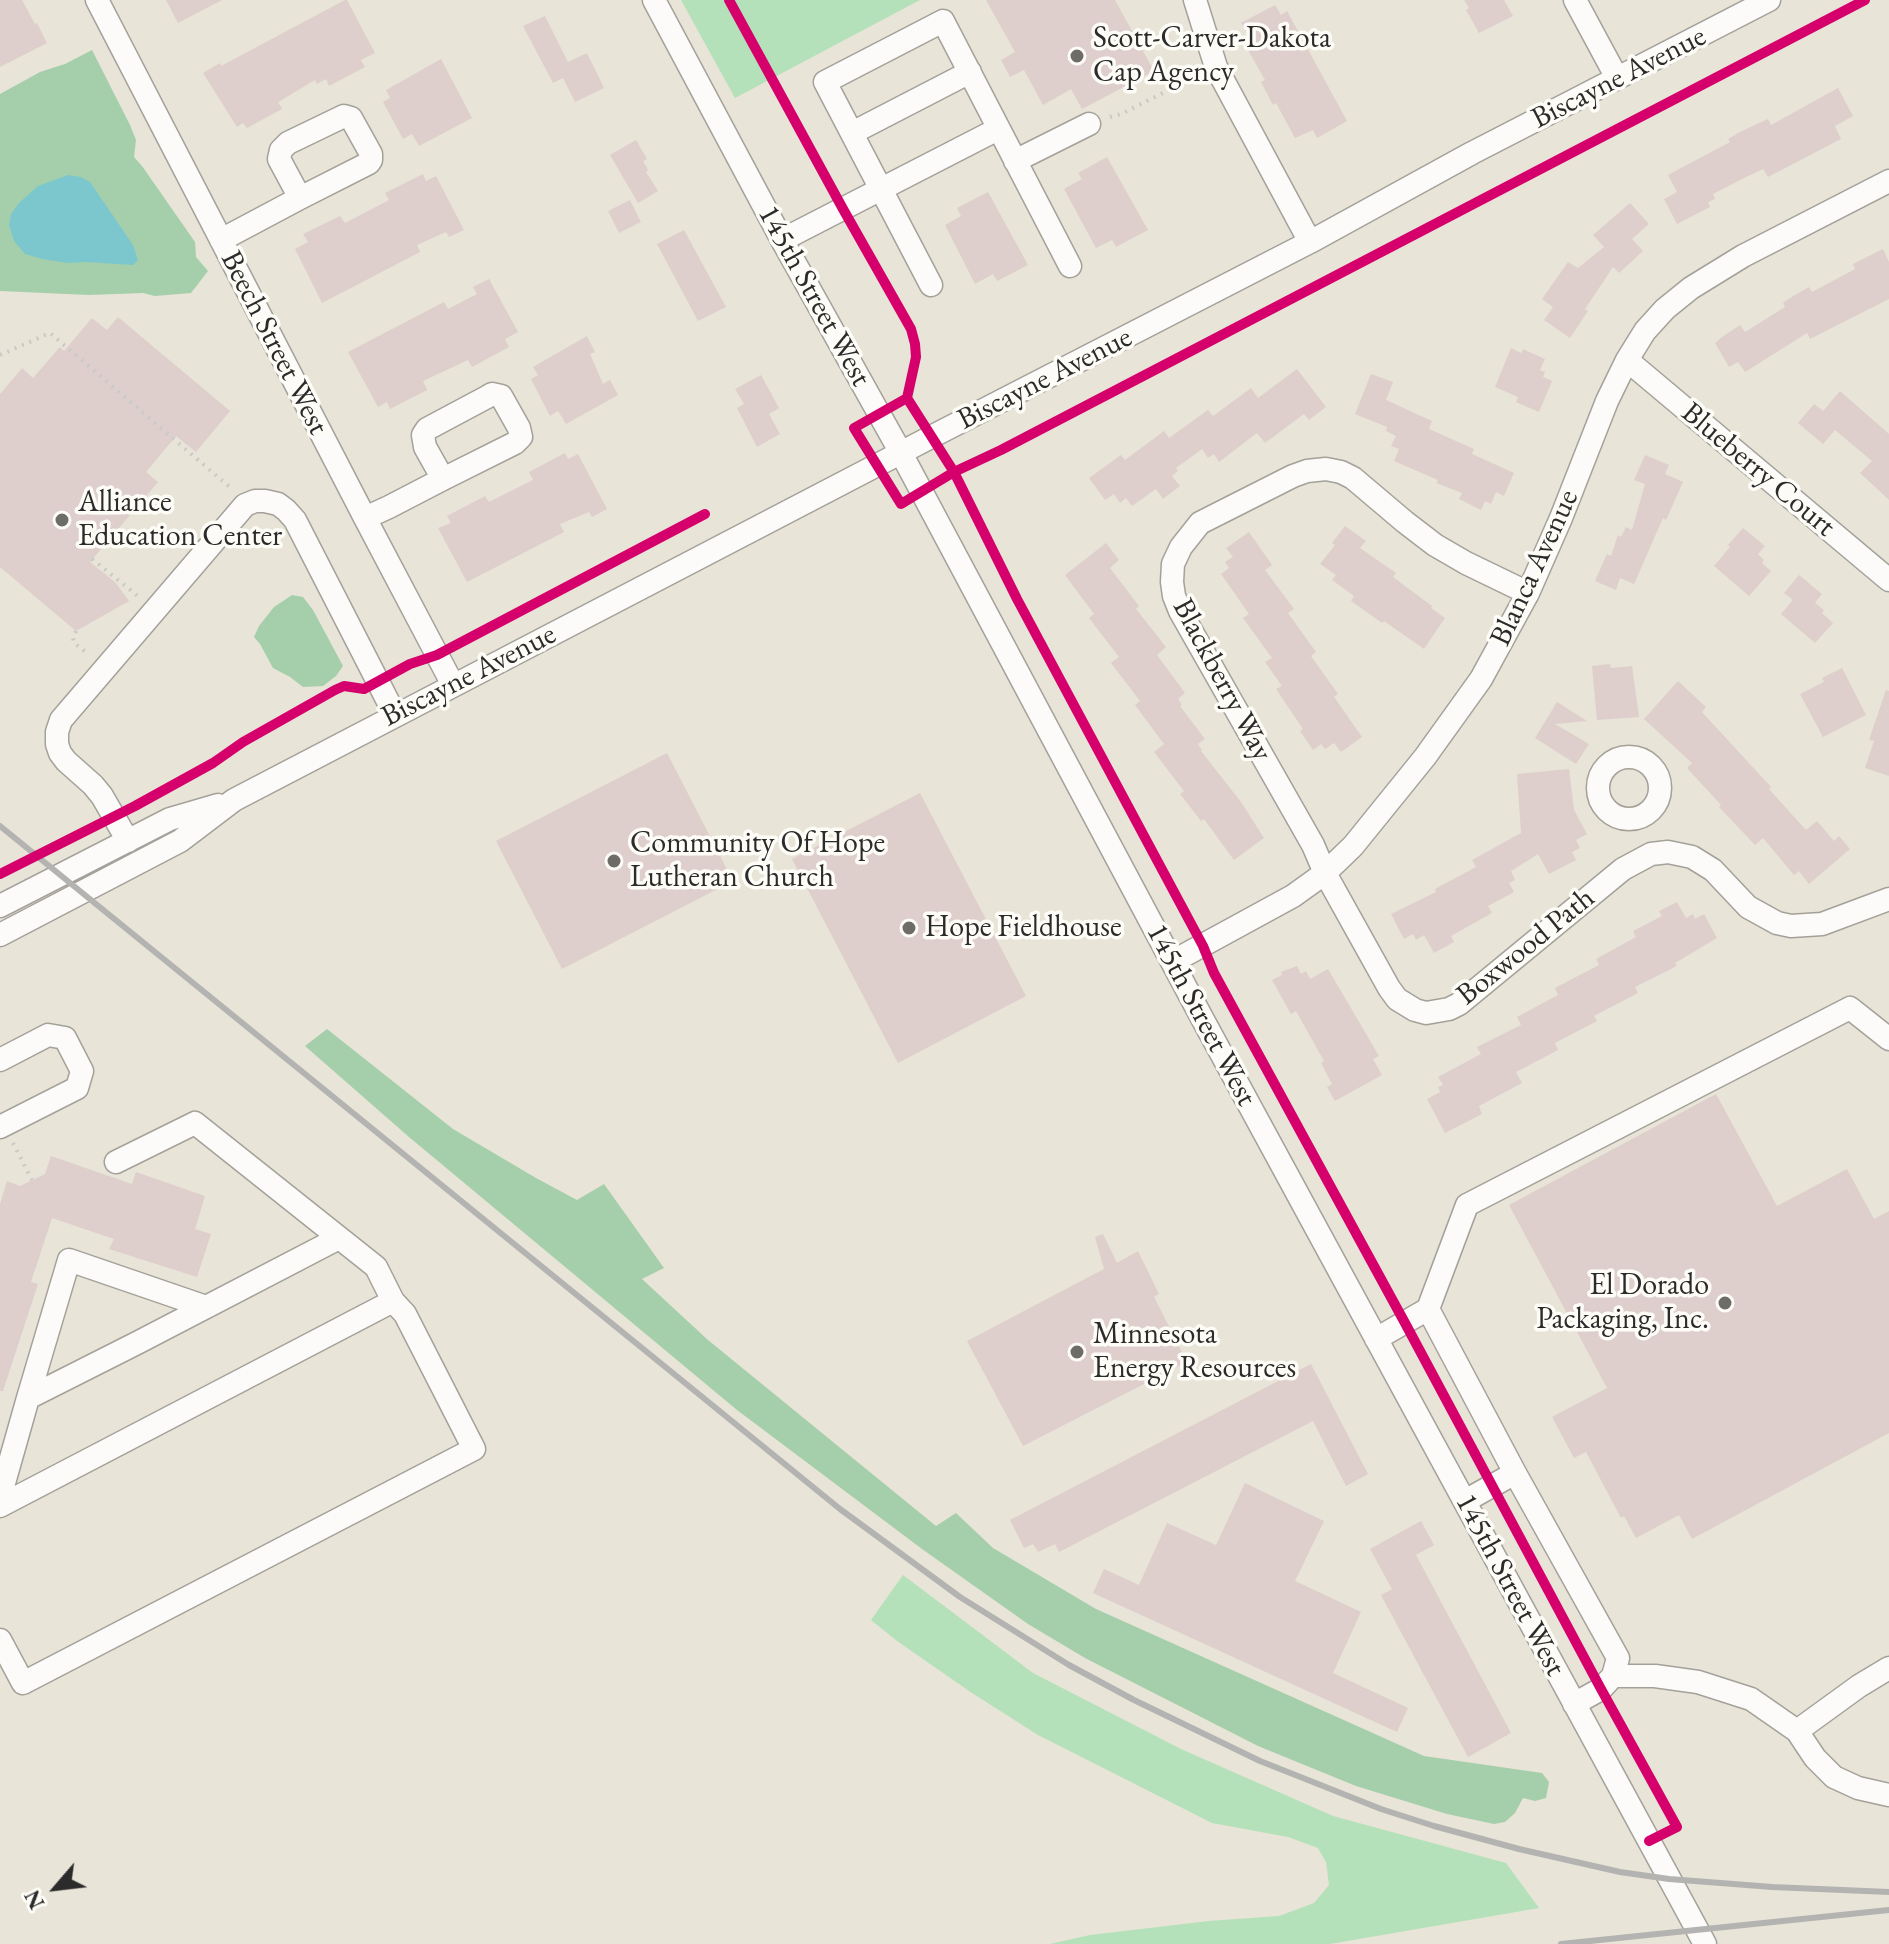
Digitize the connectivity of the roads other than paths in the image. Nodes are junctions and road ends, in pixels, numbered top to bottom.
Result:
1 (97, 0) edge
2 (654, 0) edge
3 (1195, 0) edge
4 (1575, 0) edge
5 (1769, 0) edge
6 (970, 72) junction
7 (1617, 78) junction
8 (1089, 124) road end
9 (998, 129) junction
10 (852, 133) junction
11 (1015, 161) junction
12 (1889, 181) edge
13 (881, 189) junction
14 (300, 198) dead end
15 (221, 240) junction
16 (782, 240) junction
17 (1310, 242) junction
18 (1070, 266) dead end
19 (931, 285) dead end
20 (1627, 360) junction
21 (901, 453) junction
22 (443, 479) dead end
23 (365, 518) junction
24 (1889, 580) edge
25 (1528, 593) junction
26 (453, 685) junction
27 (395, 715) junction
28 (234, 800) junction
29 (1637, 818) dead end
30 (128, 841) junction
31 (1651, 854) junction
32 (1325, 873) junction
33 (1889, 899) edge
34 (0, 906) edge
35 (0, 935) edge
36 (1172, 962) junction
37 (1889, 1039) edge
38 (0, 1060) edge
39 (2, 1126) edge
40 (116, 1162) dead end
41 (339, 1238) junction
42 (393, 1301) junction
43 (206, 1307) junction
44 (1428, 1309) junction
45 (1376, 1339) junction
46 (28, 1398) junction
47 (1515, 1473) junction
48 (0, 1497) edge
49 (1465, 1501) junction
50 (0, 1506) edge
51 (0, 1640) edge
52 (1889, 1668) edge
53 (1613, 1676) junction
54 (1574, 1704) junction
55 (1797, 1731) junction
56 (1889, 1795) edge
57 (1705, 1944) edge

1 - 15 street, Beech Street West
2 - 16 street, 145th Street West
3 - 17 street
4 - 7 street
5 - 7 street, Biscayne Avenue
6 - 9 street
6 - 10 street
6 - 10 street
7 - 17 street, Biscayne Avenue
8 - 11 street
9 - 11 street
9 - 13 street
10 - 13 street
11 - 18 street
12 - 20 street, Blanca Avenue
13 - 16 street
13 - 19 street
14 - 15 street
15 - 23 street, Beech Street West
16 - 21 street, 145th Street West
17 - 21 street, Biscayne Avenue
20 - 24 street, Blueberry Court
20 - 25 street, Blanca Avenue
21 - 26 street, Biscayne Avenue
21 - 36 street, 145th Street West
22 - 23 street
23 - 26 street, Beech Street West
25 - 32 street, Blanca Avenue
25 - 32 street, Blackberry Way
26 - 27 street, Biscayne Avenue
27 - 28 street, Biscayne Avenue
27 - 30 street
28 - 30 street, Biscayne Avenue
28 - 35 street, Biscayne Avenue
29 - 31 street
30 - 34 street, Biscayne Avenue
31 - 32 street, Boxwood Path
31 - 33 street
32 - 36 street, Blanca Avenue
36 - 45 street, 145th Street West
37 - 44 street
38 - 39 street
40 - 41 street
41 - 42 street
41 - 43 street
42 - 50 street
42 - 51 street
43 - 46 street
43 - 46 street
44 - 45 street
44 - 47 street
45 - 49 street, 145th Street West
46 - 48 street
47 - 49 street
47 - 53 street
49 - 54 street, 145th Street West
52 - 55 street
53 - 54 street
53 - 55 street
54 - 57 street, 145th Street West
55 - 56 street

